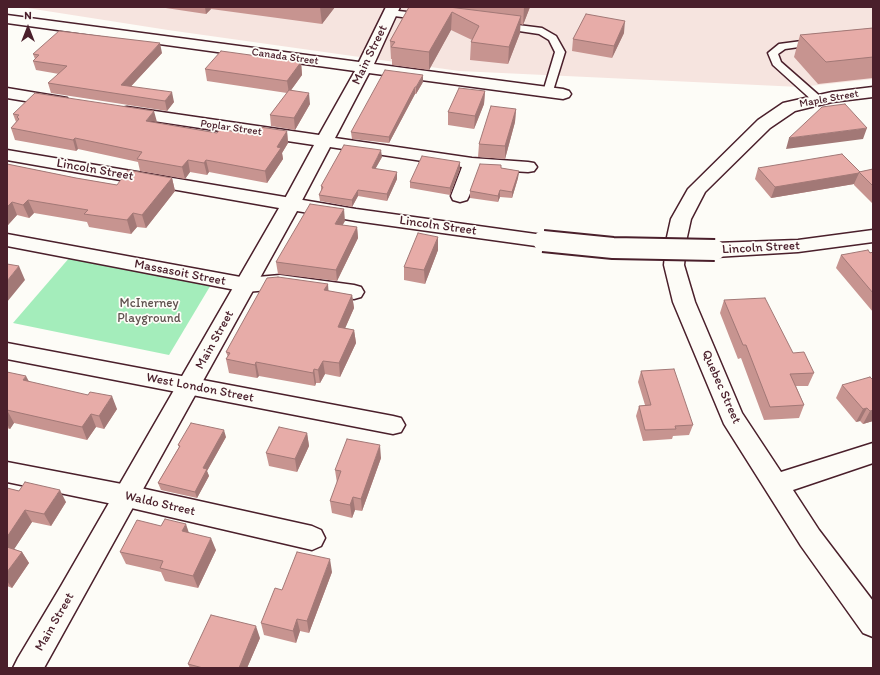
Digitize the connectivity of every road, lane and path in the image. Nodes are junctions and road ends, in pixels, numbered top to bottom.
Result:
1 (392, 10) edge
2 (433, 18) edge
3 (7, 19) edge
4 (496, 26) edge
5 (828, 41) edge
6 (364, 68) junction
7 (548, 92) junction
8 (873, 92) edge
9 (7, 93) edge
10 (563, 94) dead end
11 (818, 100) junction
12 (74, 104) edge
13 (112, 110) edge
14 (749, 140) joint
15 (325, 141) junction
16 (7, 155) edge
17 (472, 163) junction
18 (528, 167) dead end
19 (460, 196) dead end
20 (291, 204) junction
21 (873, 236) edge
22 (7, 240) edge
23 (246, 285) junction
24 (354, 292) dead end
25 (7, 351) edge
26 (189, 386) junction
27 (392, 425) dead end
28 (873, 453) edge
29 (7, 472) edge
30 (776, 485) junction
31 (127, 496) junction
32 (312, 538) dead end
33 (873, 624) edge
34 (28, 668) edge

1 - 2 lane
1 - 6 street, Main Street
3 - 6 street, Canada Street
4 - 7 lane
5 - 11 lane
6 - 7 street, Canada Street
6 - 15 street, Main Street
7 - 10 street, Canada Street
8 - 11 street, Maple Street
9 - 12 street
11 - 14 street, Maple Street
13 - 15 street, Poplar Street
14 - 30 street, Quebec Street
15 - 17 street, Poplar Street
15 - 20 street, Main Street
16 - 20 street, Lincoln Street
17 - 18 street, Poplar Street
17 - 19 street
20 - 21 street, Lincoln Street, bridge
20 - 23 street, Main Street
22 - 23 street, Massasoit Street
23 - 24 street, Massasoit Street
23 - 26 street, Main Street
25 - 26 street, West London Street
26 - 27 street, West London Street
26 - 31 street, Main Street
28 - 30 street
29 - 31 street, Waldo Street
30 - 33 street, Quebec Street
31 - 32 street, Waldo Street
31 - 34 street, Main Street

